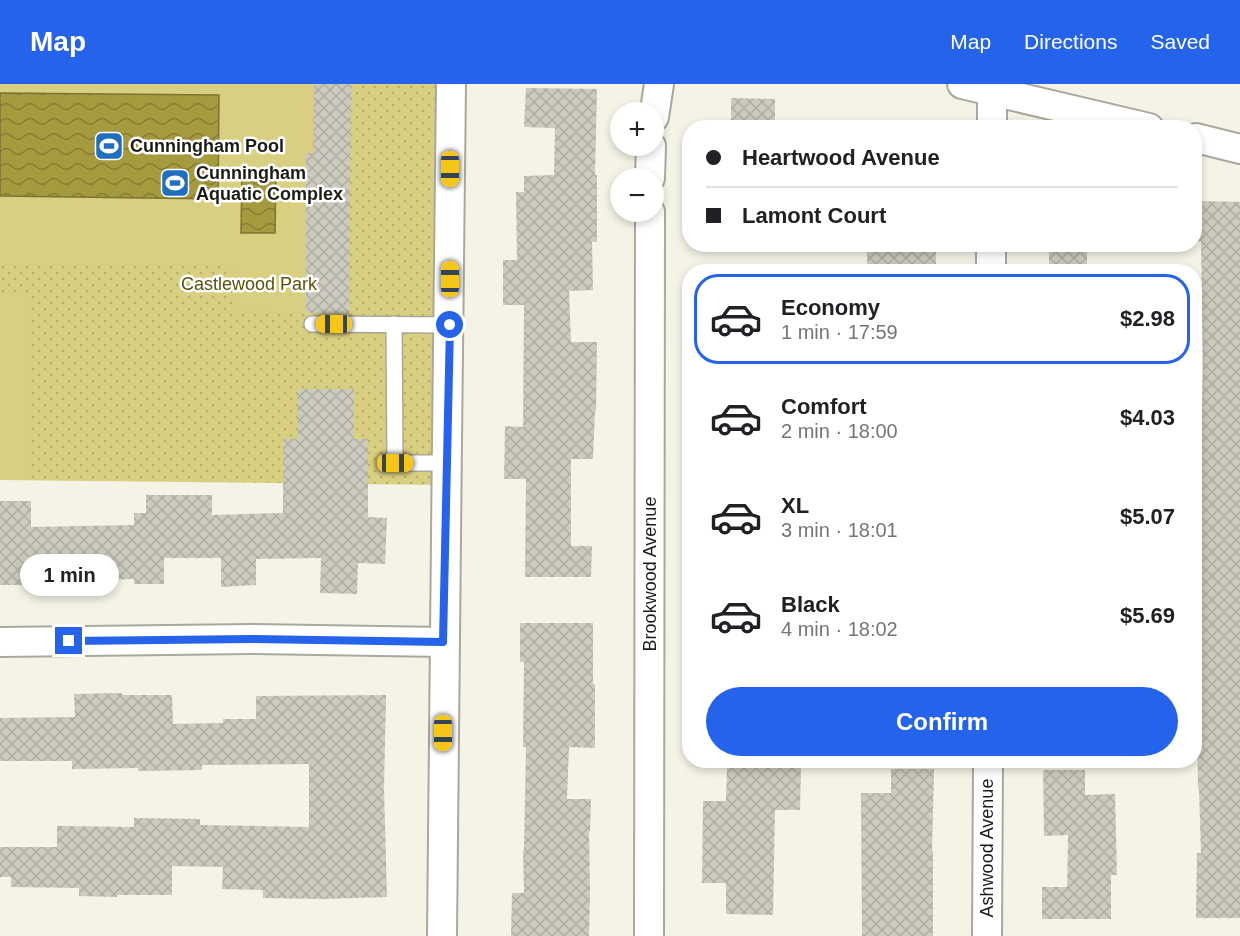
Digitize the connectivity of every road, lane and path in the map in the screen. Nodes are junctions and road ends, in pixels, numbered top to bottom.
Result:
1 (451, 84) edge
2 (659, 84) edge
3 (962, 84) edge
4 (992, 91) junction
5 (656, 102) edge
6 (992, 120) edge
7 (1115, 120) edge
8 (1202, 140) edge
9 (1240, 149) edge
10 (650, 222) edge
11 (312, 324) dead end
12 (394, 324) junction
13 (450, 325) junction
14 (447, 463) junction
15 (0, 642) edge
16 (443, 642) junction
17 (988, 768) edge
18 (441, 936) edge
19 (649, 936) edge
20 (987, 936) edge

1 - 13 street
2 - 5 street
3 - 4 street
4 - 6 street
4 - 7 street
8 - 9 street
10 - 19 street, Brookwood Avenue
11 - 12 lane
12 - 13 lane
12 - 14 lane
13 - 14 street
14 - 16 street
15 - 16 street
16 - 18 street
17 - 20 street, Ashwood Avenue

